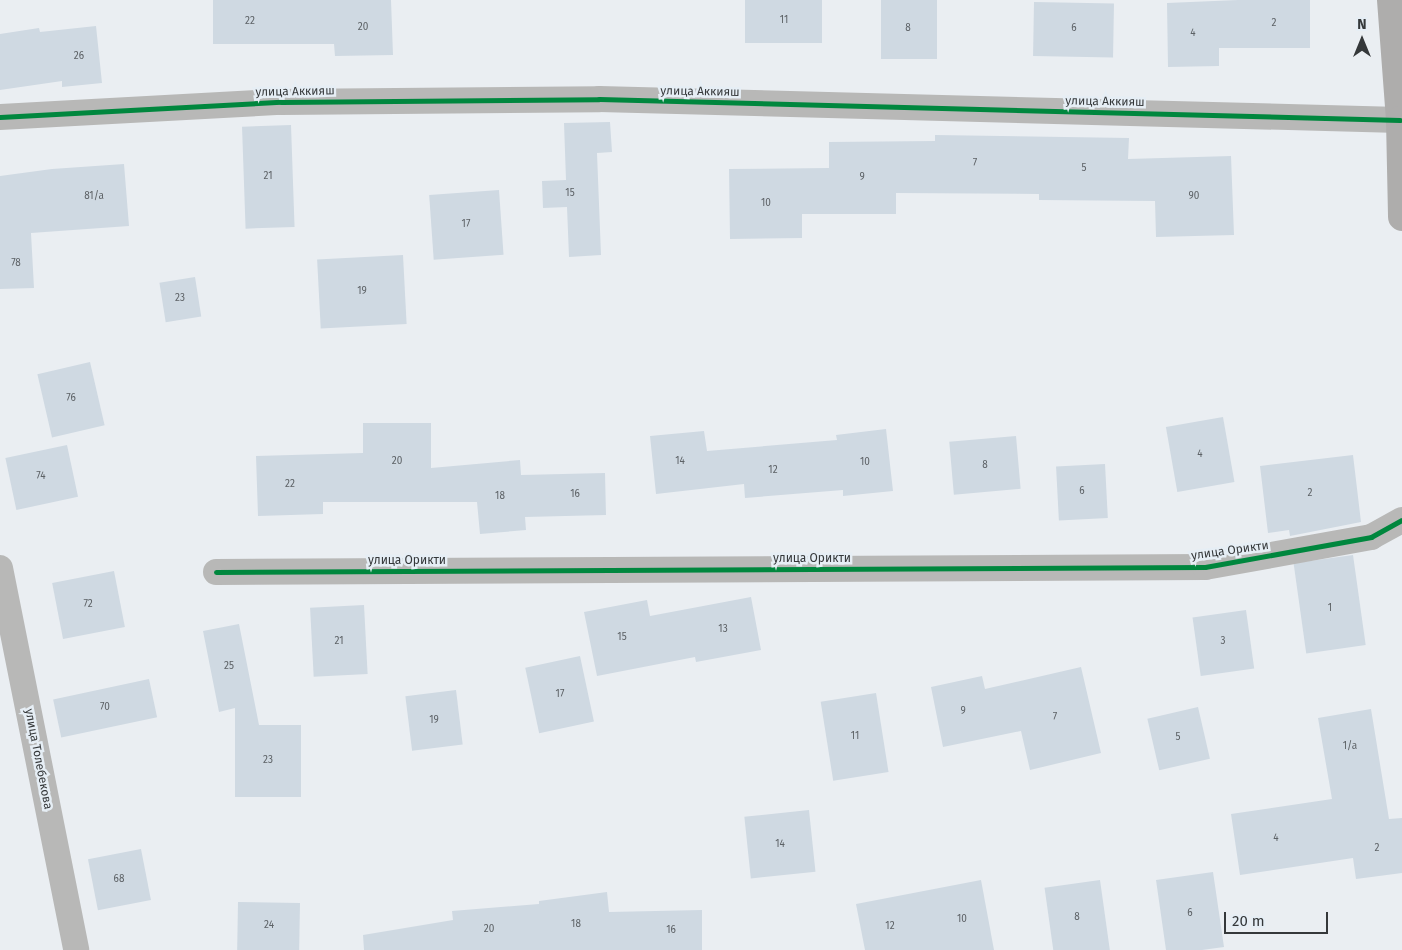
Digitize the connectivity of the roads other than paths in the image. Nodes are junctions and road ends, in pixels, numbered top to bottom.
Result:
1 (1392, 0) edge
2 (0, 117) edge
3 (1400, 120) junction
4 (1402, 217) edge
5 (1402, 520) edge
6 (0, 568) edge
7 (216, 572) dead end
8 (76, 950) edge

1 - 3 main road
2 - 3 street, улица Аккияш
3 - 4 main road
5 - 7 street, улица Орикти
6 - 8 street, улица Толебекова

